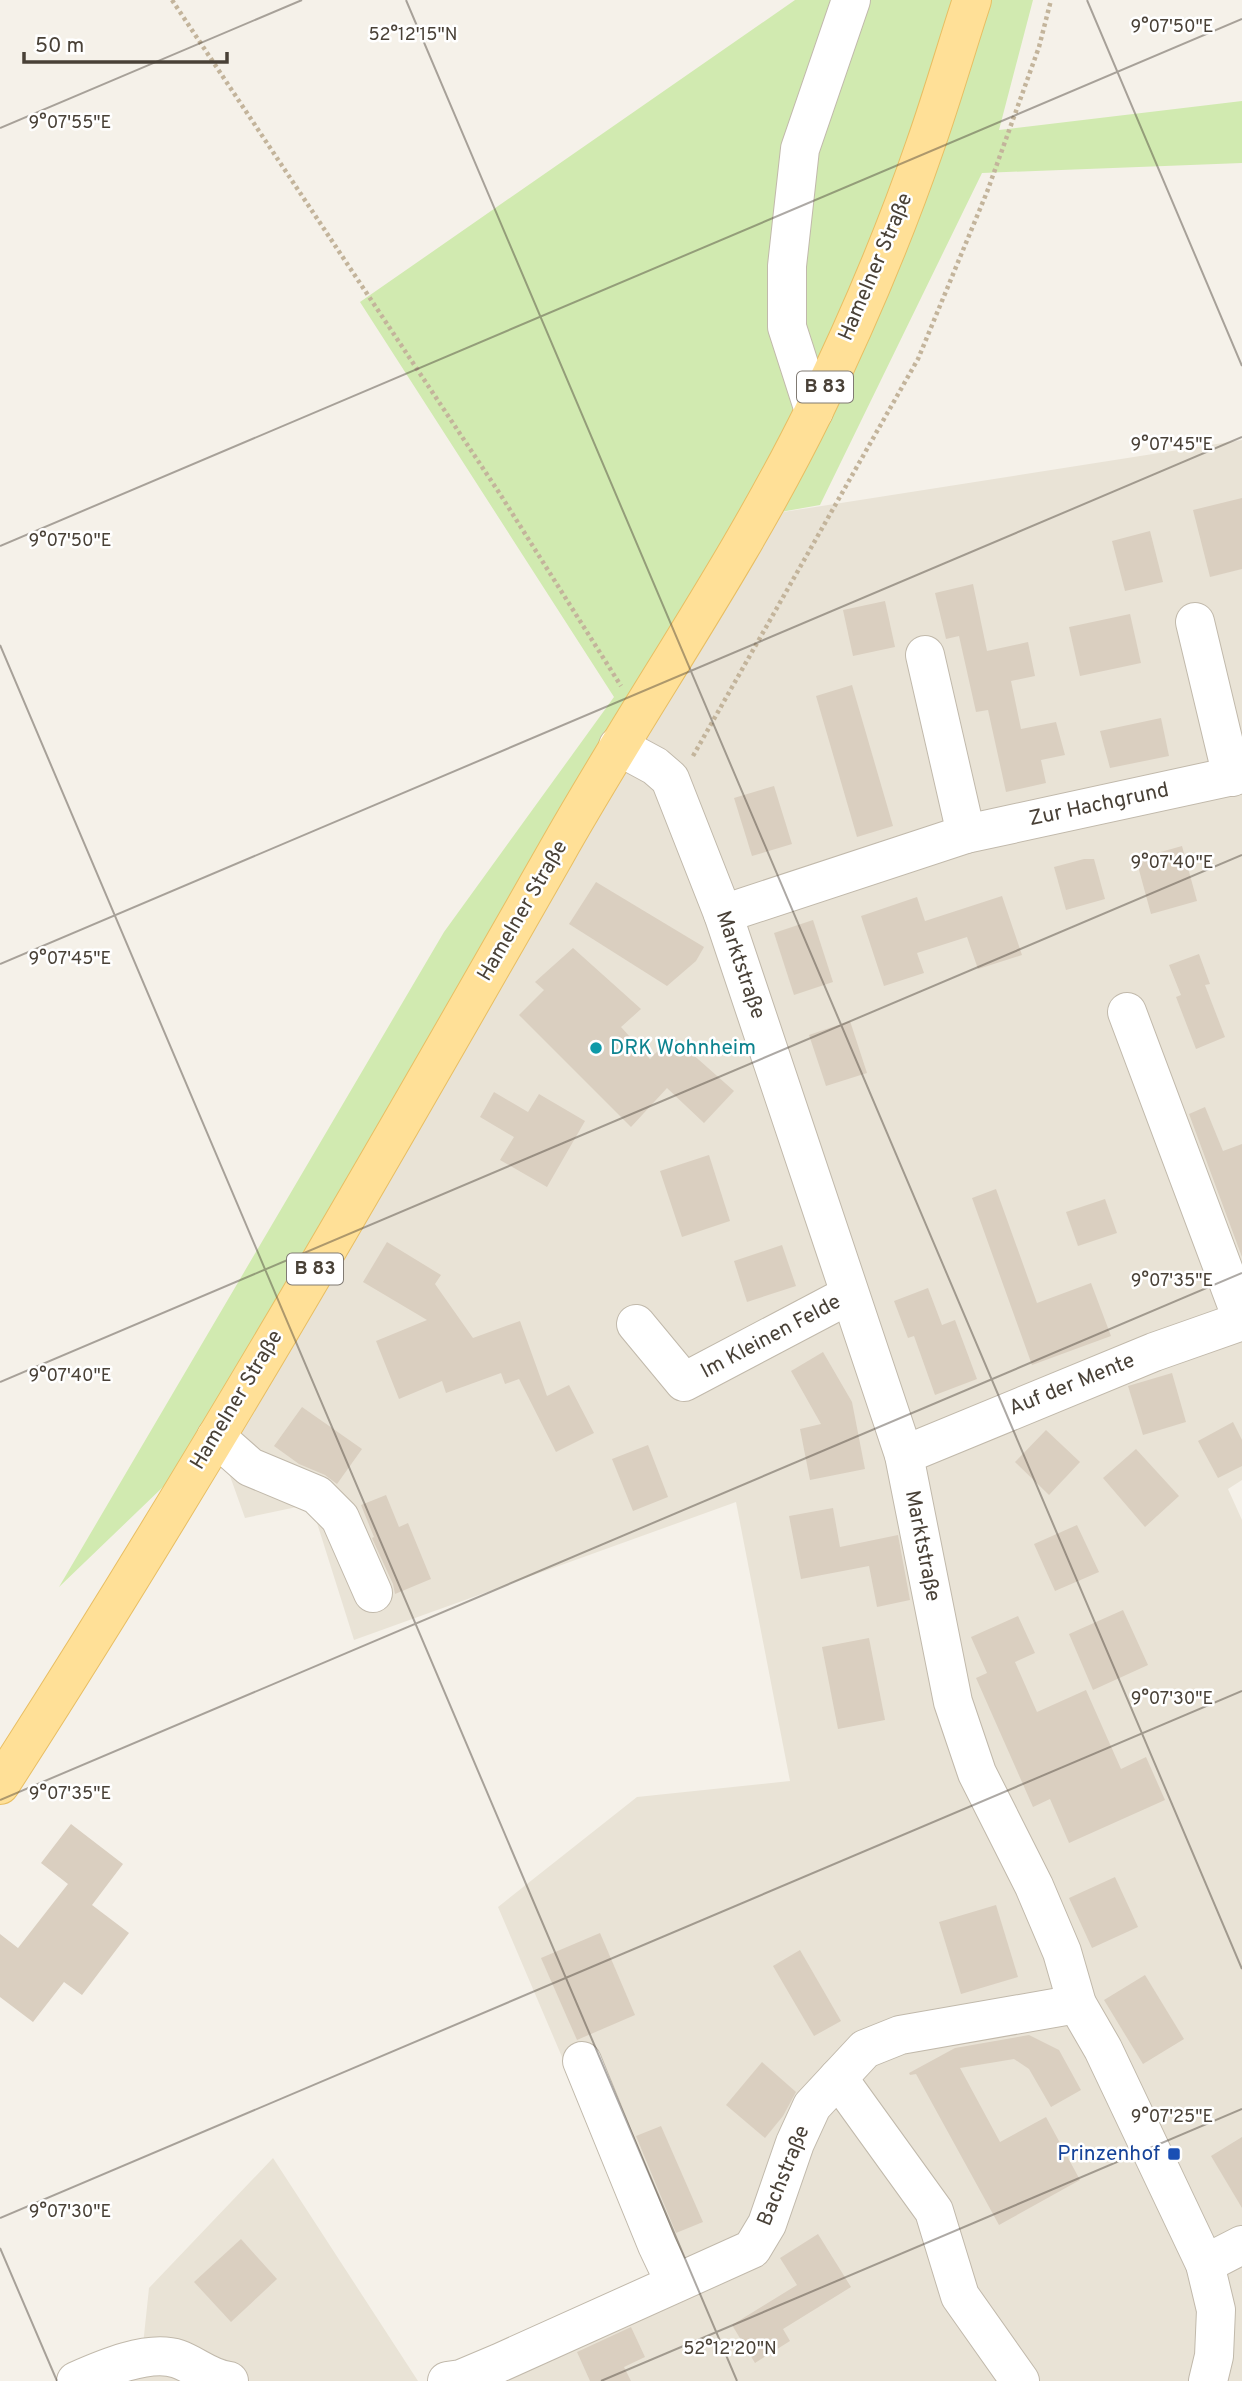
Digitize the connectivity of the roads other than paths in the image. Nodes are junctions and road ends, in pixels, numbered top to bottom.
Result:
1 (851, 0) edge
2 (972, 0) edge
3 (814, 411) junction
4 (1195, 622) dead end
5 (925, 655) dead end
6 (618, 746) junction
7 (1237, 776) edge
8 (966, 834) junction
9 (723, 914) junction
10 (1127, 1012) dead end
11 (849, 1295) junction
12 (1242, 1320) edge
13 (636, 1324) dead end
14 (216, 1437) junction
15 (904, 1455) junction
16 (373, 1593) dead end
17 (0, 1785) edge
18 (1077, 2004) junction
19 (582, 2061) dead end
20 (838, 2078) junction
21 (1242, 2245) edge
22 (1205, 2264) junction
23 (675, 2283) junction
24 (1211, 2368) edge
25 (76, 2381) edge
26 (229, 2381) edge
27 (447, 2381) edge
28 (1020, 2381) edge

1 - 3 street
2 - 3 main road, Hamelner Straße / B 83
3 - 6 main road, Hamelner Straße / B 83
4 - 7 street, Zur Hachgrund
5 - 8 street
6 - 9 street, Marktstraße
6 - 14 main road, Hamelner Straße / B 83
7 - 8 street, Zur Hachgrund
8 - 9 street, Zur Hachgrund
9 - 11 street, Marktstraße
10 - 12 street, Auf der Mente
11 - 13 street, Im Kleinen Felde
11 - 15 street, Marktstraße
12 - 15 street, Auf der Mente
14 - 16 street
14 - 17 main road, Hamelner Straße / B 83
15 - 18 street, Marktstraße
18 - 20 street, Bachstraße
18 - 22 street, Marktstraße
19 - 23 street
20 - 23 street, Bachstraße
20 - 28 street
21 - 22 street
22 - 24 street, Marktstraße
23 - 27 street, Bachstraße
25 - 26 street

